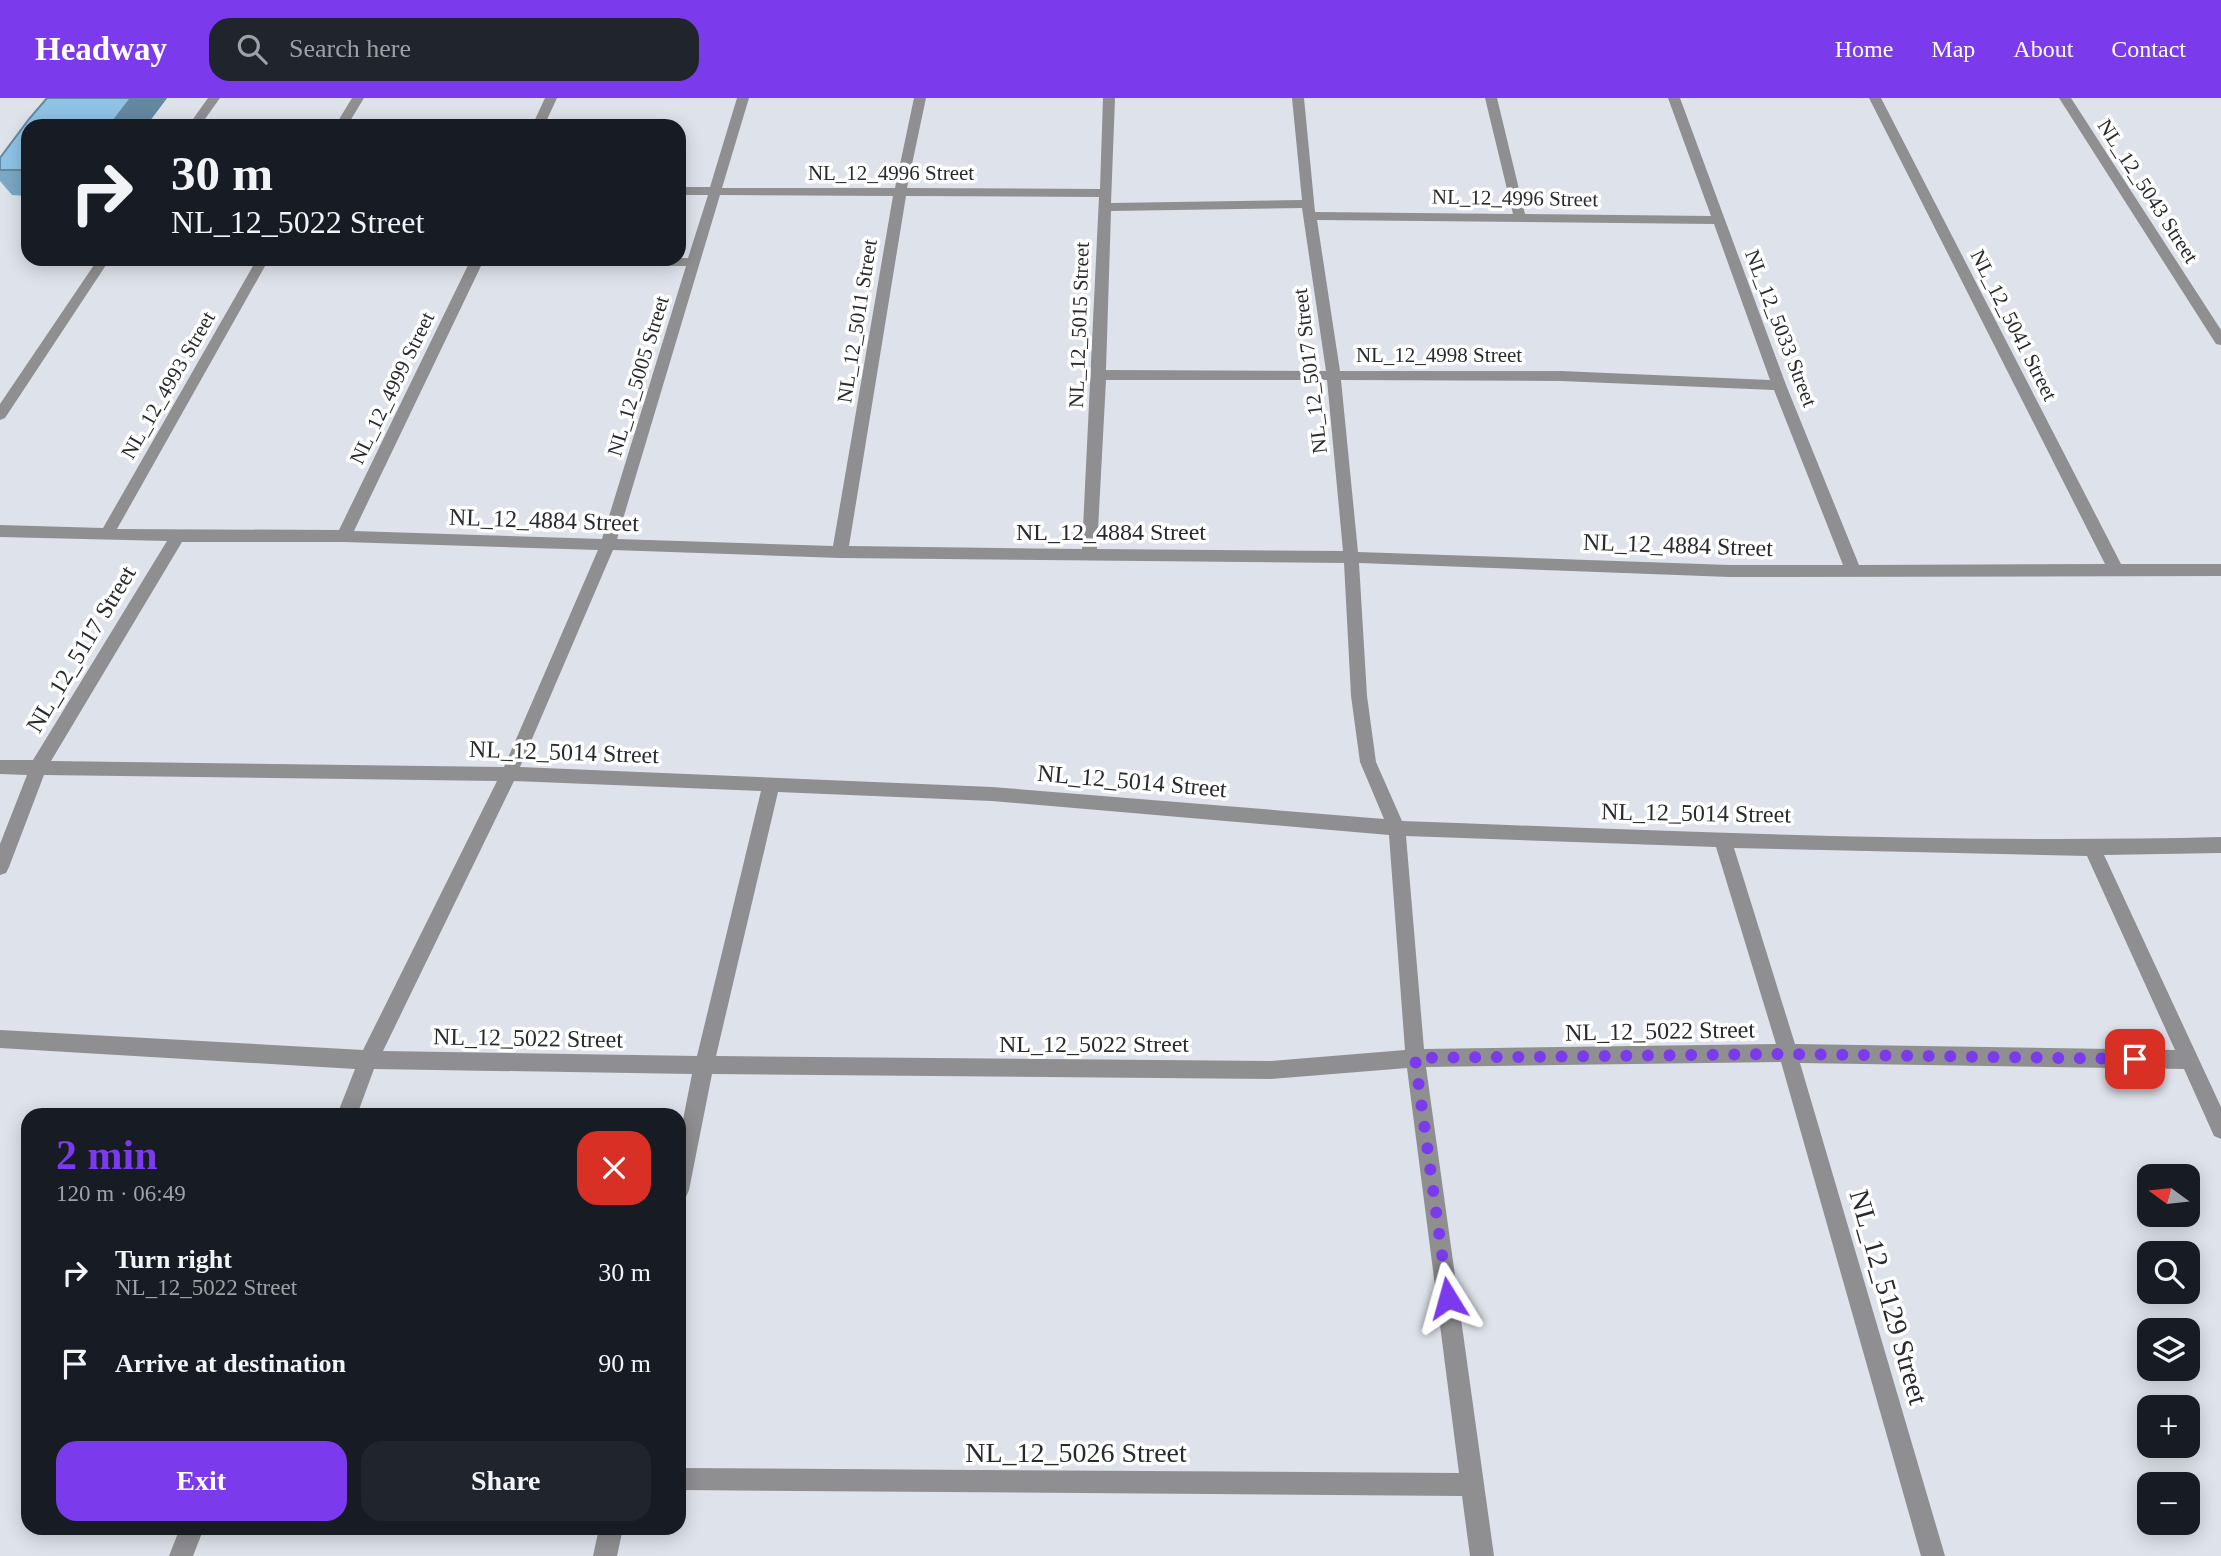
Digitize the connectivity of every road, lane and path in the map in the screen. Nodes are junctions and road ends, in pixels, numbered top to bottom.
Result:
1 (214, 98) edge
2 (358, 98) edge
3 (551, 98) edge
4 (743, 98) edge
5 (919, 98) edge
6 (1109, 98) edge
7 (1298, 98) edge
8 (1491, 98) edge
9 (1674, 98) edge
10 (1875, 98) edge
11 (2065, 98) edge
12 (199, 119) edge
13 (345, 119) edge
14 (541, 119) edge
15 (686, 191) edge
16 (717, 191) junction
17 (900, 193) junction
18 (1103, 200) junction
19 (1310, 210) junction
20 (1520, 218) junction
21 (1718, 220) junction
22 (686, 262) edge
23 (695, 262) junction
24 (99, 266) edge
25 (259, 266) edge
26 (474, 266) edge
27 (2221, 341) edge
28 (1099, 375) junction
29 (1334, 376) junction
30 (1779, 385) junction
31 (0, 415) edge
32 (0, 531) edge
33 (108, 533) junction
34 (178, 536) junction
35 (344, 536) junction
36 (608, 545) junction
37 (840, 552) junction
38 (1089, 554) junction
39 (1352, 556) junction
40 (1853, 570) junction
41 (2116, 570) junction
42 (2221, 570) edge
43 (0, 767) edge
44 (38, 767) junction
45 (509, 774) junction
46 (771, 784) junction
47 (1398, 828) junction
48 (1723, 840) junction
49 (2221, 845) edge
50 (2092, 848) junction
51 (0, 867) edge
52 (0, 1039) edge
53 (1788, 1054) junction
54 (1415, 1058) junction
55 (368, 1060) junction
56 (2189, 1060) junction
57 (704, 1065) junction
58 (350, 1108) edge
59 (2221, 1129) edge
60 (686, 1155) edge
61 (686, 1479) edge
62 (1474, 1485) junction
63 (189, 1535) edge
64 (610, 1535) edge
65 (181, 1556) edge
66 (605, 1556) edge
67 (1482, 1556) edge
68 (1933, 1556) edge

1 - 12 street
2 - 13 street
3 - 14 street
4 - 16 street, NL_12_5005 Street
5 - 17 street, NL_12_5011 Street
6 - 18 street, NL_12_5015 Street
7 - 19 street, NL_12_5017 Street
8 - 20 street
9 - 21 street, NL_12_5033 Street
10 - 41 street, NL_12_5041 Street
11 - 27 street, NL_12_5043 Street
15 - 16 street, NL_12_4996 Street
16 - 17 street, NL_12_4996 Street
16 - 23 street, NL_12_5005 Street
17 - 18 street, NL_12_4996 Street
17 - 37 street, NL_12_5011 Street
18 - 19 street, NL_12_4996 Street
18 - 28 street, NL_12_5015 Street
19 - 20 street, NL_12_4996 Street
19 - 29 street, NL_12_5017 Street
20 - 21 street, NL_12_4996 Street
21 - 30 street, NL_12_5033 Street
22 - 23 street
23 - 36 street, NL_12_5005 Street
24 - 31 street
25 - 33 street, NL_12_4993 Street
26 - 35 street, NL_12_4999 Street
28 - 29 street, NL_12_4998 Street
28 - 38 street, NL_12_5015 Street
29 - 30 street, NL_12_4998 Street
29 - 39 street, NL_12_5017 Street
30 - 40 street, NL_12_5033 Street
32 - 33 street, NL_12_4884 Street
33 - 34 street, NL_12_4884 Street
34 - 35 street, NL_12_4884 Street
34 - 44 street, NL_12_5117 Street
35 - 36 street, NL_12_4884 Street
36 - 37 street, NL_12_4884 Street
36 - 45 street, NL_12_5005 Street
37 - 38 street, NL_12_4884 Street
38 - 39 street, NL_12_4884 Street
39 - 40 street, NL_12_4884 Street
39 - 47 street, NL_12_5017 Street
40 - 41 street, NL_12_4884 Street
41 - 42 street, NL_12_4884 Street
43 - 44 street, NL_12_5014 Street
44 - 45 street, NL_12_5014 Street
44 - 51 street, NL_12_5117 Street
45 - 46 street, NL_12_5014 Street
45 - 55 street, NL_12_5005 Street
46 - 47 street, NL_12_5014 Street
46 - 57 street
47 - 48 street, NL_12_5014 Street
47 - 54 street
48 - 50 street, NL_12_5014 Street
48 - 53 street, NL_12_5129 Street
49 - 50 street, NL_12_5014 Street
50 - 56 street
52 - 55 street, NL_12_5022 Street
53 - 54 street, NL_12_5022 Street
53 - 56 street, NL_12_5022 Street
53 - 68 street, NL_12_5129 Street
54 - 57 street, NL_12_5022 Street
54 - 62 street
55 - 57 street, NL_12_5022 Street
55 - 58 street, NL_12_5005 Street
56 - 59 street
57 - 60 street
61 - 62 street, NL_12_5026 Street
62 - 67 street
63 - 65 street
64 - 66 street

